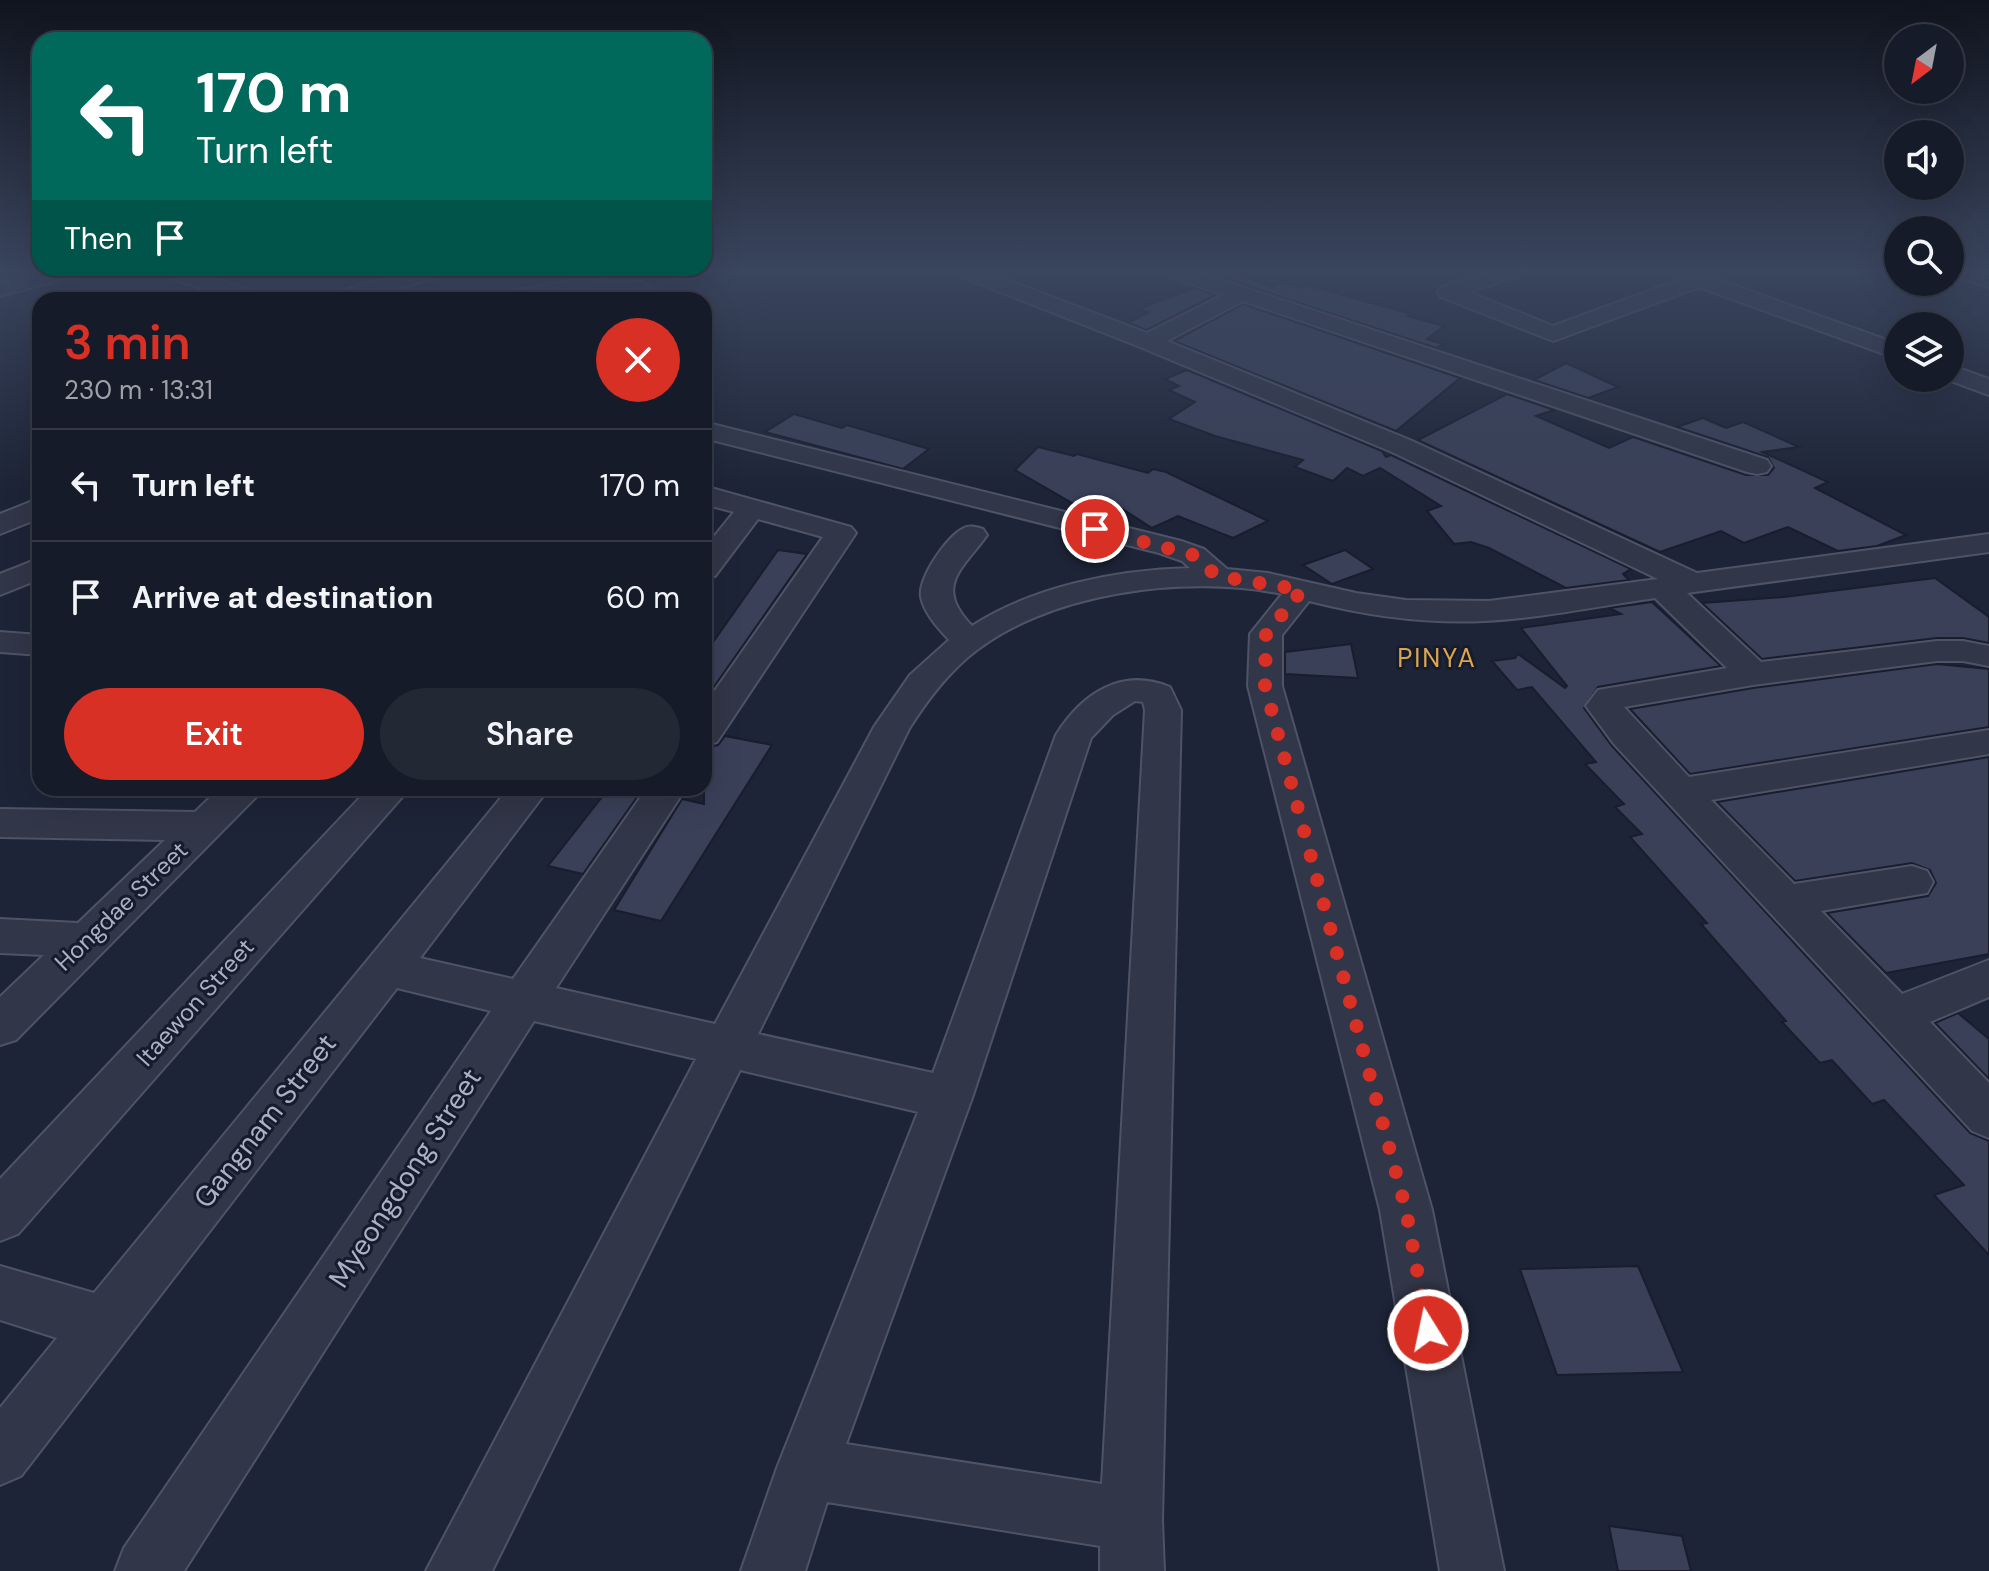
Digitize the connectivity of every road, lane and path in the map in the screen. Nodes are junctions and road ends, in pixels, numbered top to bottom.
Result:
1 (1156, 345) edge
2 (1395, 345) edge
3 (1964, 378) edge
4 (1989, 388) edge
5 (712, 432) edge
6 (1757, 466) dead end
7 (712, 497) edge
8 (752, 508) junction
9 (32, 511) edge
10 (0, 525) edge
11 (972, 535) dead end
12 (1989, 543) edge
13 (712, 559) edge
14 (32, 571) edge
15 (1217, 576) junction
16 (0, 586) edge
17 (1679, 586) junction
18 (1302, 590) junction
19 (968, 641) junction
20 (1989, 656) edge
21 (1753, 674) junction
22 (712, 721) edge
23 (1989, 742) edge
24 (1682, 791) junction
25 (235, 796) edge
26 (384, 796) edge
27 (524, 796) edge
28 (662, 796) edge
29 (0, 823) edge
30 (203, 826) junction
31 (1912, 882) dead end
32 (1785, 901) junction
33 (0, 936) edge
34 (86, 940) junction
35 (387, 968) junction
36 (1989, 978) edge
37 (524, 999) junction
38 (1894, 1017) junction
39 (0, 1026) edge
40 (729, 1045) junction
41 (948, 1098) junction
42 (1989, 1116) edge
43 (0, 1216) edge
44 (0, 1293) edge
45 (104, 1324) junction
46 (0, 1455) edge
47 (807, 1468) junction
48 (1131, 1546) edge
49 (147, 1571) edge
50 (458, 1571) edge
51 (773, 1571) edge
52 (1472, 1571) edge

1 - 17 street
2 - 6 street
3 - 4 street
5 - 15 street
7 - 8 street
8 - 13 street
8 - 22 street
9 - 10 street
11 - 19 street
12 - 17 street
14 - 16 street
15 - 18 street
15 - 19 street
17 - 18 street
17 - 21 street
18 - 52 street
19 - 40 street
20 - 21 street
21 - 24 street
23 - 24 street
24 - 32 street
25 - 30 street, Hongdae Street
26 - 43 street, Itaewon Street
27 - 35 street, Gangnam Street
28 - 37 street, Myeongdong Street
29 - 30 street
30 - 34 street, Hongdae Street
31 - 32 street
32 - 38 street
33 - 34 street
34 - 39 street, Hongdae Street
35 - 37 street
35 - 45 street, Gangnam Street
36 - 38 street
37 - 40 street
37 - 49 street, Myeongdong Street
38 - 42 street
40 - 41 street
40 - 50 street
41 - 47 street
41 - 48 street
44 - 45 street
45 - 46 street, Gangnam Street
47 - 48 street
47 - 51 street

